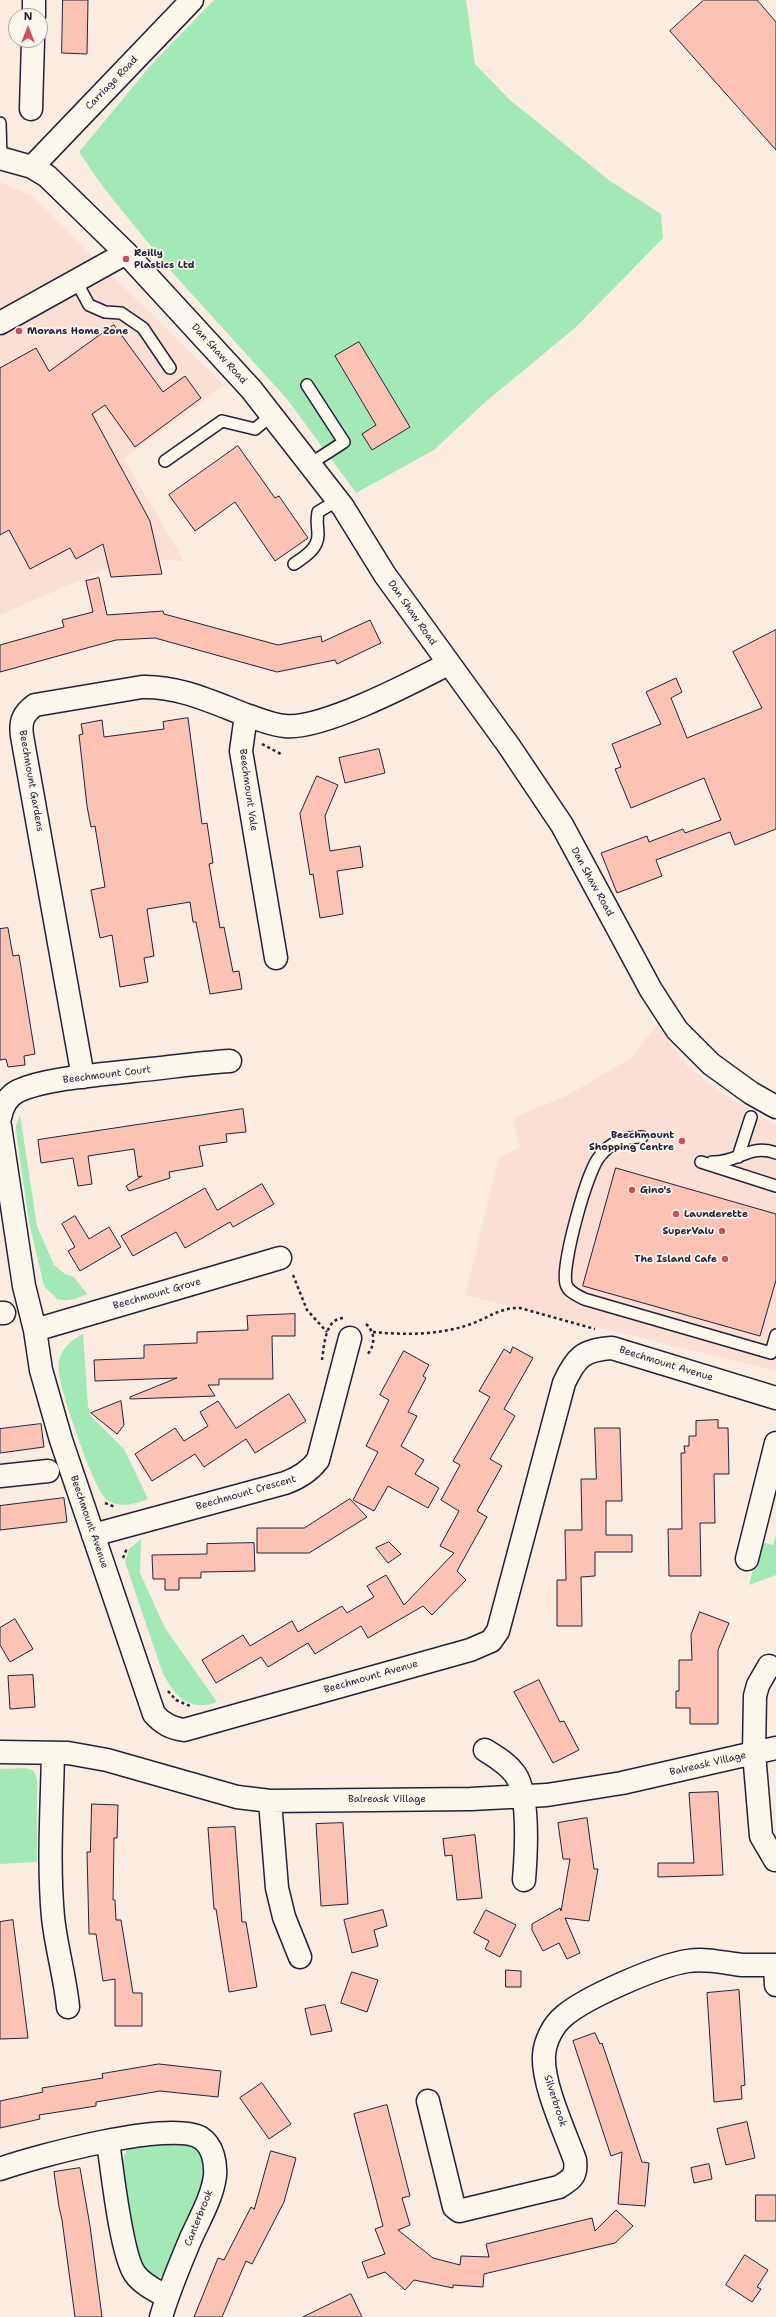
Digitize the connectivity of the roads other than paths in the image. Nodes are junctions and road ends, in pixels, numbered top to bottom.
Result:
1 (192, 0) edge
2 (33, 48) edge
3 (31, 109) dead end
4 (0, 123) edge
5 (1, 158) edge
6 (32, 167) junction
7 (126, 253) junction
8 (76, 281) junction
9 (0, 324) edge
10 (170, 368) dead end
11 (307, 385) dead end
12 (272, 414) junction
13 (165, 461) dead end
14 (310, 464) junction
15 (338, 500) junction
16 (294, 564) dead end
17 (448, 664) junction
18 (246, 715) junction
19 (276, 958) dead end
20 (230, 1061) dead end
21 (83, 1077) junction
22 (776, 1107) edge
23 (751, 1117) dead end
24 (0, 1118) edge
25 (0, 1126) edge
26 (642, 1137) dead end
27 (776, 1153) edge
28 (738, 1157) junction
29 (776, 1186) edge
30 (288, 1263) road end
31 (352, 1325) road end
32 (35, 1330) junction
33 (776, 1335) edge
34 (776, 1398) edge
35 (776, 1443) edge
36 (48, 1471) dead end
37 (0, 1476) edge
38 (93, 1536) junction
39 (747, 1559) dead end
40 (769, 1666) dead end
41 (776, 1748) edge
42 (485, 1750) dead end
43 (0, 1752) edge
44 (53, 1753) junction
45 (754, 1753) junction
46 (523, 1796) junction
47 (270, 1801) junction
48 (775, 1860) dead end
49 (524, 1880) dead end
50 (300, 1957) dead end
51 (776, 1972) edge
52 (68, 2007) dead end
53 (428, 2101) dead end
54 (108, 2142) junction
55 (0, 2169) edge
56 (164, 2307) edge

1 - 6 street, Carriage Road
2 - 3 street
4 - 5 lane
5 - 6 street, Dan Shaw Road
6 - 7 street, Dan Shaw Road
7 - 8 street
7 - 12 street, Dan Shaw Road
8 - 9 street
8 - 10 lane
11 - 14 lane
12 - 13 lane
12 - 14 street, Dan Shaw Road
14 - 15 street, Dan Shaw Road
15 - 16 lane
15 - 17 street, Dan Shaw Road
17 - 18 street
17 - 22 street, Dan Shaw Road
18 - 19 street, Beechmount Vale
18 - 21 street, Beechmount Gardens
20 - 21 street, Beechmount Court
21 - 24 street, Beechmount Court
23 - 28 lane
25 - 32 street
26 - 33 lane
27 - 28 lane
28 - 29 lane
30 - 32 street, Beechmount Grove
31 - 38 street, Beechmount Crescent
32 - 38 street, Beechmount Avenue
34 - 38 street, Beechmount Avenue
35 - 39 street
36 - 37 street
40 - 45 street
41 - 45 street, Balreask Village
42 - 46 street
43 - 44 street, Balreask Village
44 - 47 street, Balreask Village
44 - 52 street
45 - 46 street, Balreask Village
45 - 48 street
46 - 47 street, Balreask Village
46 - 49 street
47 - 50 street
51 - 53 street, Silverbrook
54 - 55 street, Canterbrook
54 - 56 street, Canterbrook
54 - 56 street, Canterbrook

